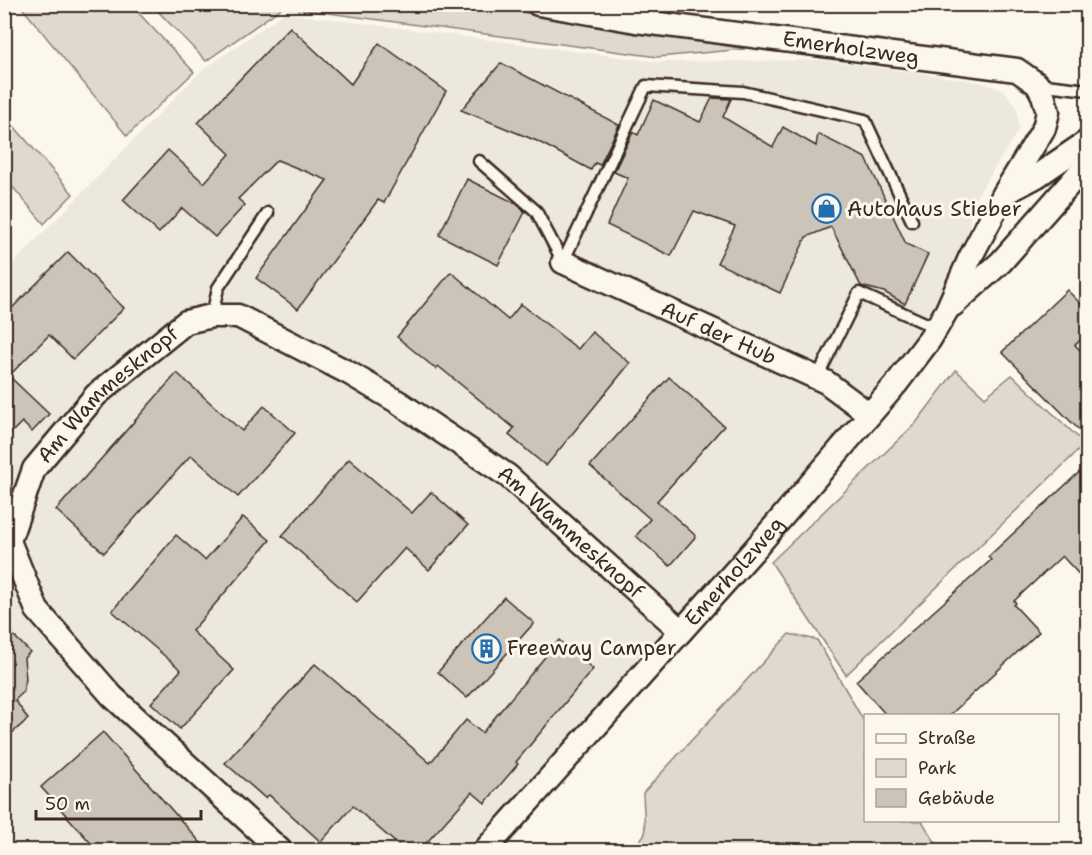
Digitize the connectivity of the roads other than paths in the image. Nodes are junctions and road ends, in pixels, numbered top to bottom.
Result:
1 (538, 4) edge
2 (1037, 84) junction
3 (1088, 90) edge
4 (1088, 141) edge
5 (479, 161) dead end
6 (1088, 163) edge
7 (1004, 194) junction
8 (268, 213) dead end
9 (912, 221) dead end
10 (563, 262) junction
11 (212, 316) junction
12 (942, 319) junction
13 (817, 378) junction
14 (869, 414) junction
15 (681, 632) junction
16 (280, 850) edge
17 (485, 850) edge

1 - 2 street, Emerholzweg
2 - 3 lane
2 - 7 street, Emerholzweg
4 - 7 street
5 - 10 lane
6 - 12 street, Emerholzweg
7 - 12 street, Emerholzweg
8 - 11 lane
9 - 10 lane
10 - 13 street, Auf der Hub
11 - 15 street, Am Wammesknopf
11 - 16 street, Am Wammesknopf
12 - 13 lane
12 - 14 street, Emerholzweg
13 - 14 street, Auf der Hub
14 - 15 street, Emerholzweg
15 - 17 street, Emerholzweg

